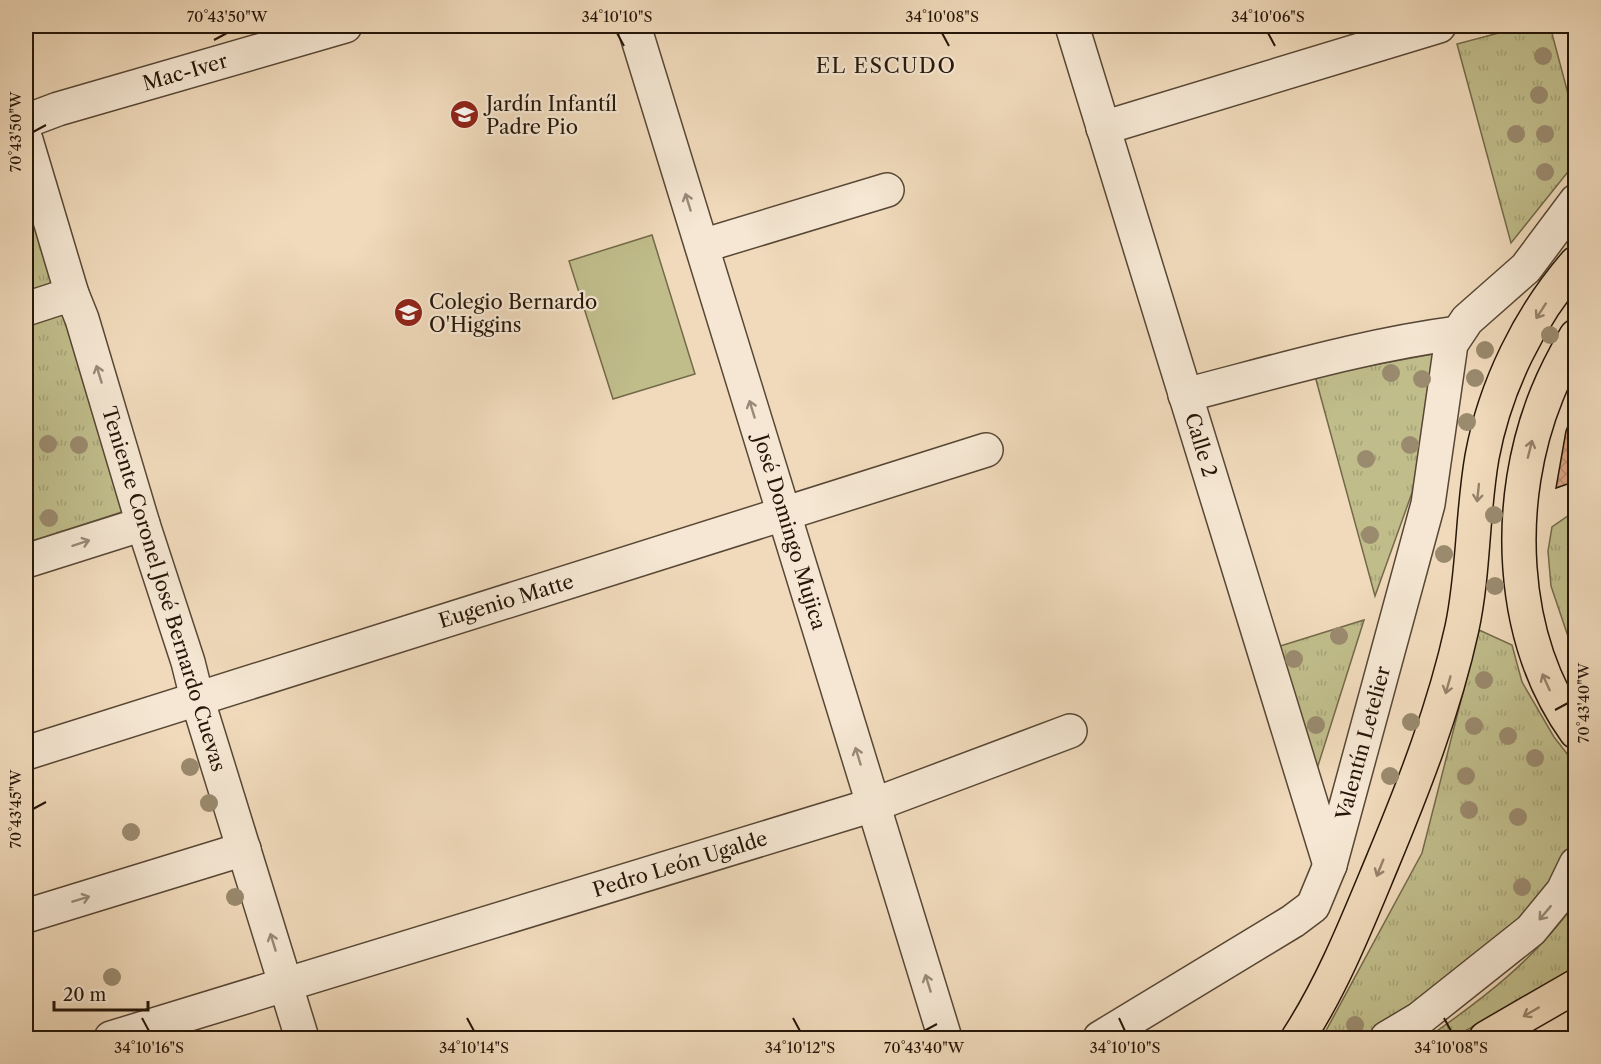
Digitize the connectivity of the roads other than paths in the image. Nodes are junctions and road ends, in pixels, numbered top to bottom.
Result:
1 (345, 26) edge
2 (634, 26) edge
3 (1072, 26) edge
4 (1438, 26) edge
5 (26, 121) edge
6 (1103, 128) junction
7 (26, 140) edge
8 (887, 190) dead end
9 (1575, 201) edge
10 (702, 246) junction
11 (1575, 263) edge
12 (72, 294) junction
13 (26, 309) edge
14 (1457, 333) junction
15 (1575, 336) edge
16 (1185, 395) junction
17 (986, 450) dead end
18 (785, 514) junction
19 (143, 524) junction
20 (26, 561) edge
21 (197, 698) junction
22 (1070, 731) dead end
23 (1575, 732) edge
24 (26, 753) edge
25 (873, 805) junction
26 (244, 849) junction
27 (1575, 864) edge
28 (1330, 865) junction
29 (26, 916) edge
30 (286, 985) junction
31 (1575, 986) edge
32 (111, 1038) edge
33 (302, 1038) edge
34 (945, 1038) edge
35 (1100, 1038) edge
36 (1298, 1038) edge
37 (1388, 1038) edge
38 (1486, 1038) edge

1 - 5 street, Mac-Iver
10 -> 2 street, José Domingo Mujica
3 - 6 street, Calle 2
4 - 6 street
6 - 16 street, Calle 2
7 - 12 street, Teniente Coronel José Bernardo Cuevas
8 - 10 street
9 - 14 street
18 -> 10 street, José Domingo Mujica
11 -> 36 highway
12 - 13 street
19 -> 12 street, Teniente Coronel José Bernardo Cuevas
14 - 16 street
14 - 28 street, Valentín Letelier
23 -> 15 highway
16 - 28 street, Calle 2
17 - 18 street, Eugenio Matte
18 - 21 street, Eugenio Matte
25 -> 18 street, José Domingo Mujica
20 -> 19 street
19 - 21 street, Teniente Coronel José Bernardo Cuevas
21 - 24 street, Eugenio Matte
21 - 26 street, Teniente Coronel José Bernardo Cuevas
22 - 25 street, Pedro León Ugalde
25 - 30 street, Pedro León Ugalde
34 -> 25 street, José Domingo Mujica
29 -> 26 street
30 -> 26 street, Teniente Coronel José Bernardo Cuevas
27 -> 37 street
28 - 35 street, Valentín Letelier
30 - 32 street, Pedro León Ugalde
30 - 33 street, Teniente Coronel José Bernardo Cuevas
31 -> 38 highway

